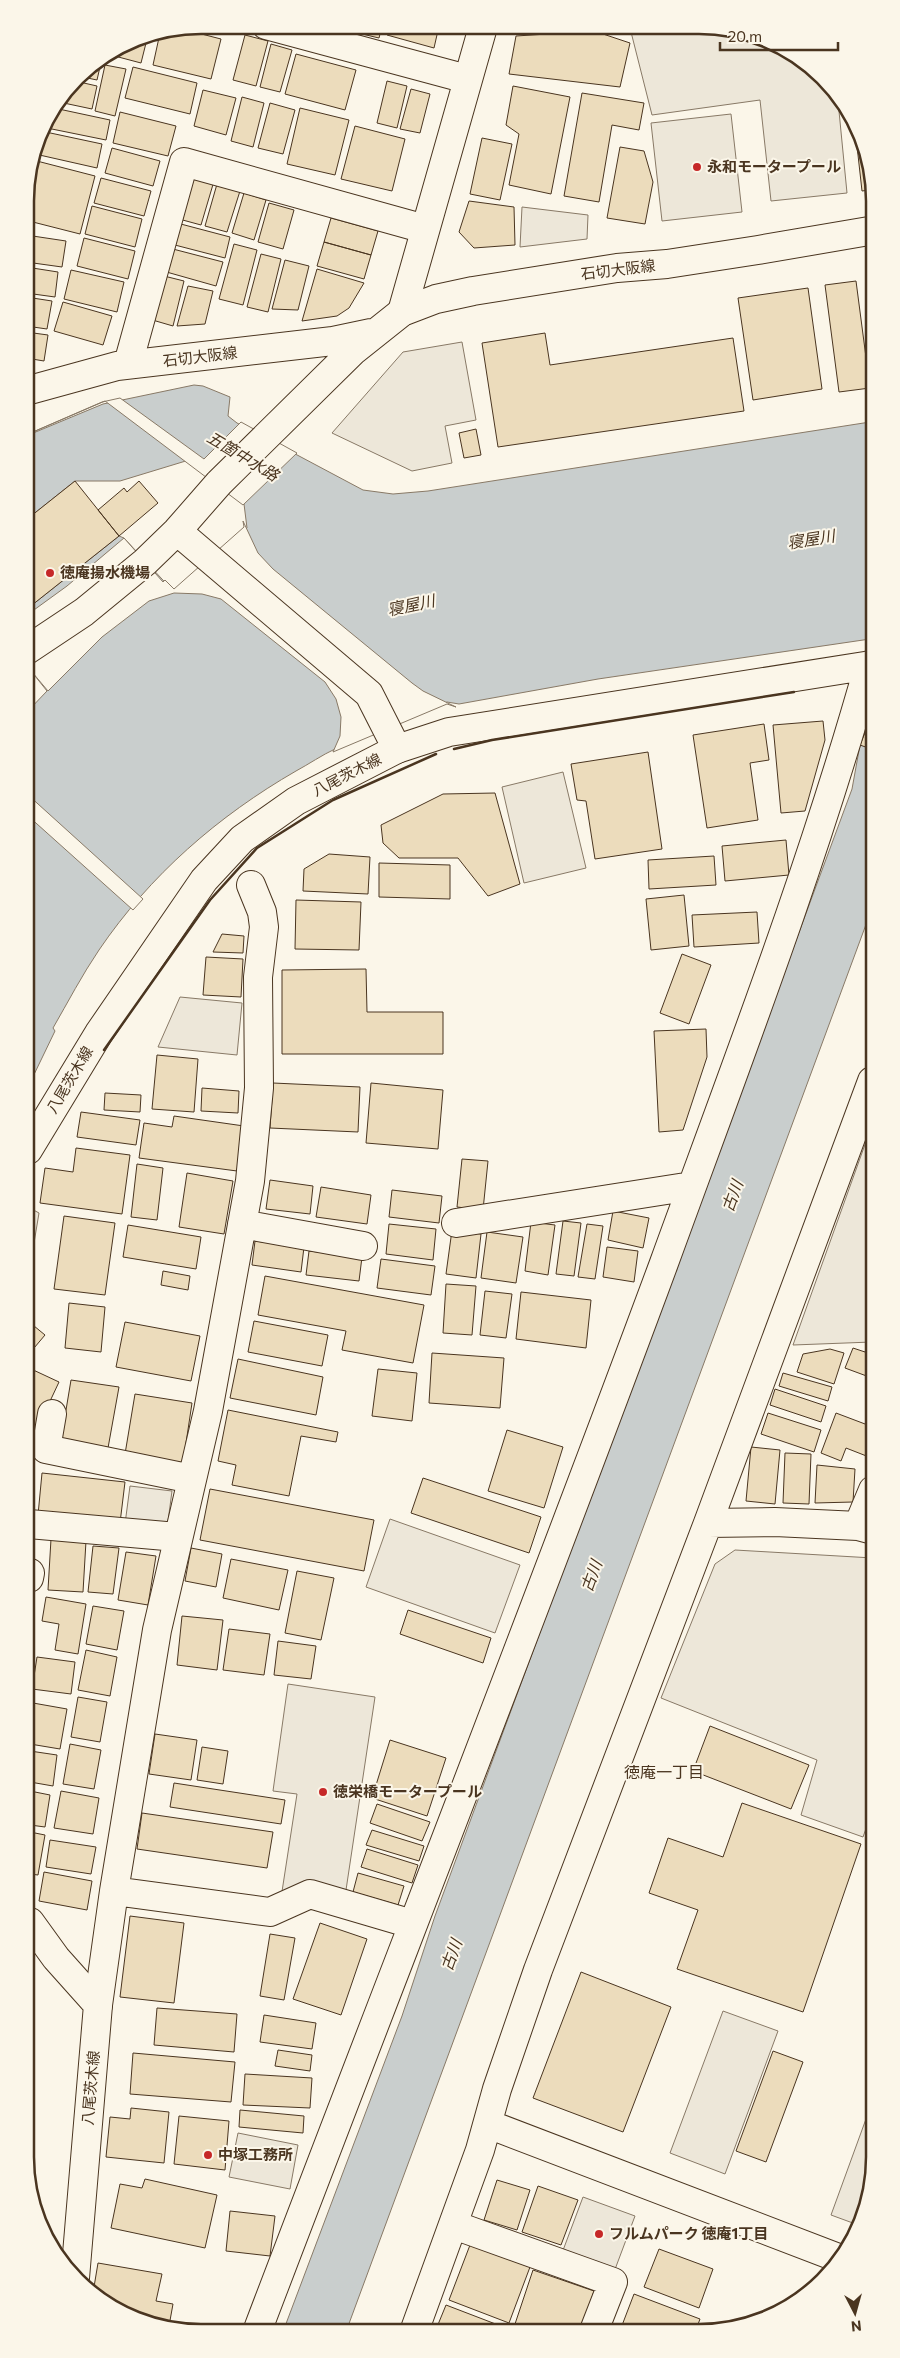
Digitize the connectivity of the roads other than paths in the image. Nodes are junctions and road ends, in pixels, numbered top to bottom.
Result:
1 (336, 34) edge
2 (481, 34) edge
3 (467, 79) junction
4 (425, 229) junction
5 (866, 232) edge
6 (402, 312) junction
7 (375, 332) junction
8 (128, 364) junction
9 (34, 389) edge
10 (177, 531) junction
11 (34, 645) edge
12 (866, 666) edge
13 (866, 678) edge
14 (394, 744) junction
15 (251, 885) dead end
16 (866, 1096) edge
17 (34, 1140) edge
18 (692, 1186) junction
19 (456, 1223) dead end
20 (242, 1224) junction
21 (363, 1246) dead end
22 (52, 1414) dead end
23 (192, 1479) junction
24 (708, 1523) junction
25 (34, 1524) edge
26 (865, 1528) edge
27 (178, 1538) junction
28 (114, 1891) junction
29 (412, 1924) junction
30 (34, 1928) edge
31 (34, 1951) edge
32 (56, 1958) junction
33 (98, 2005) junction
34 (488, 2124) junction
35 (454, 2225) junction
36 (834, 2256) edge
37 (76, 2269) edge
38 (260, 2324) edge
39 (417, 2324) edge
40 (597, 2324) edge

1 - 3 street
2 - 3 street
3 - 4 street
4 - 6 street
4 - 8 street
5 - 6 street, 石切大阪線
6 - 7 street, 石切大阪線
7 - 8 street, 石切大阪線
7 - 10 street, 石切大阪線
8 - 9 street, 石切大阪線
10 - 11 street
10 - 14 street, 八尾茨木線
12 - 14 street
13 - 18 street
14 - 17 street, 八尾茨木線
15 - 20 street, 八尾茨木線
16 - 24 street
18 - 19 street
18 - 29 street
20 - 21 street
20 - 23 street, 八尾茨木線
22 - 23 street
23 - 27 street, 八尾茨木線
24 - 26 street
24 - 34 street
25 - 27 street
27 - 28 street, 八尾茨木線
28 - 29 street
28 - 33 street, 八尾茨木線
29 - 38 street
30 - 32 street
31 - 32 street
32 - 33 street
33 - 37 street, 八尾茨木線
34 - 35 street
34 - 36 street
35 - 39 street
35 - 40 street

